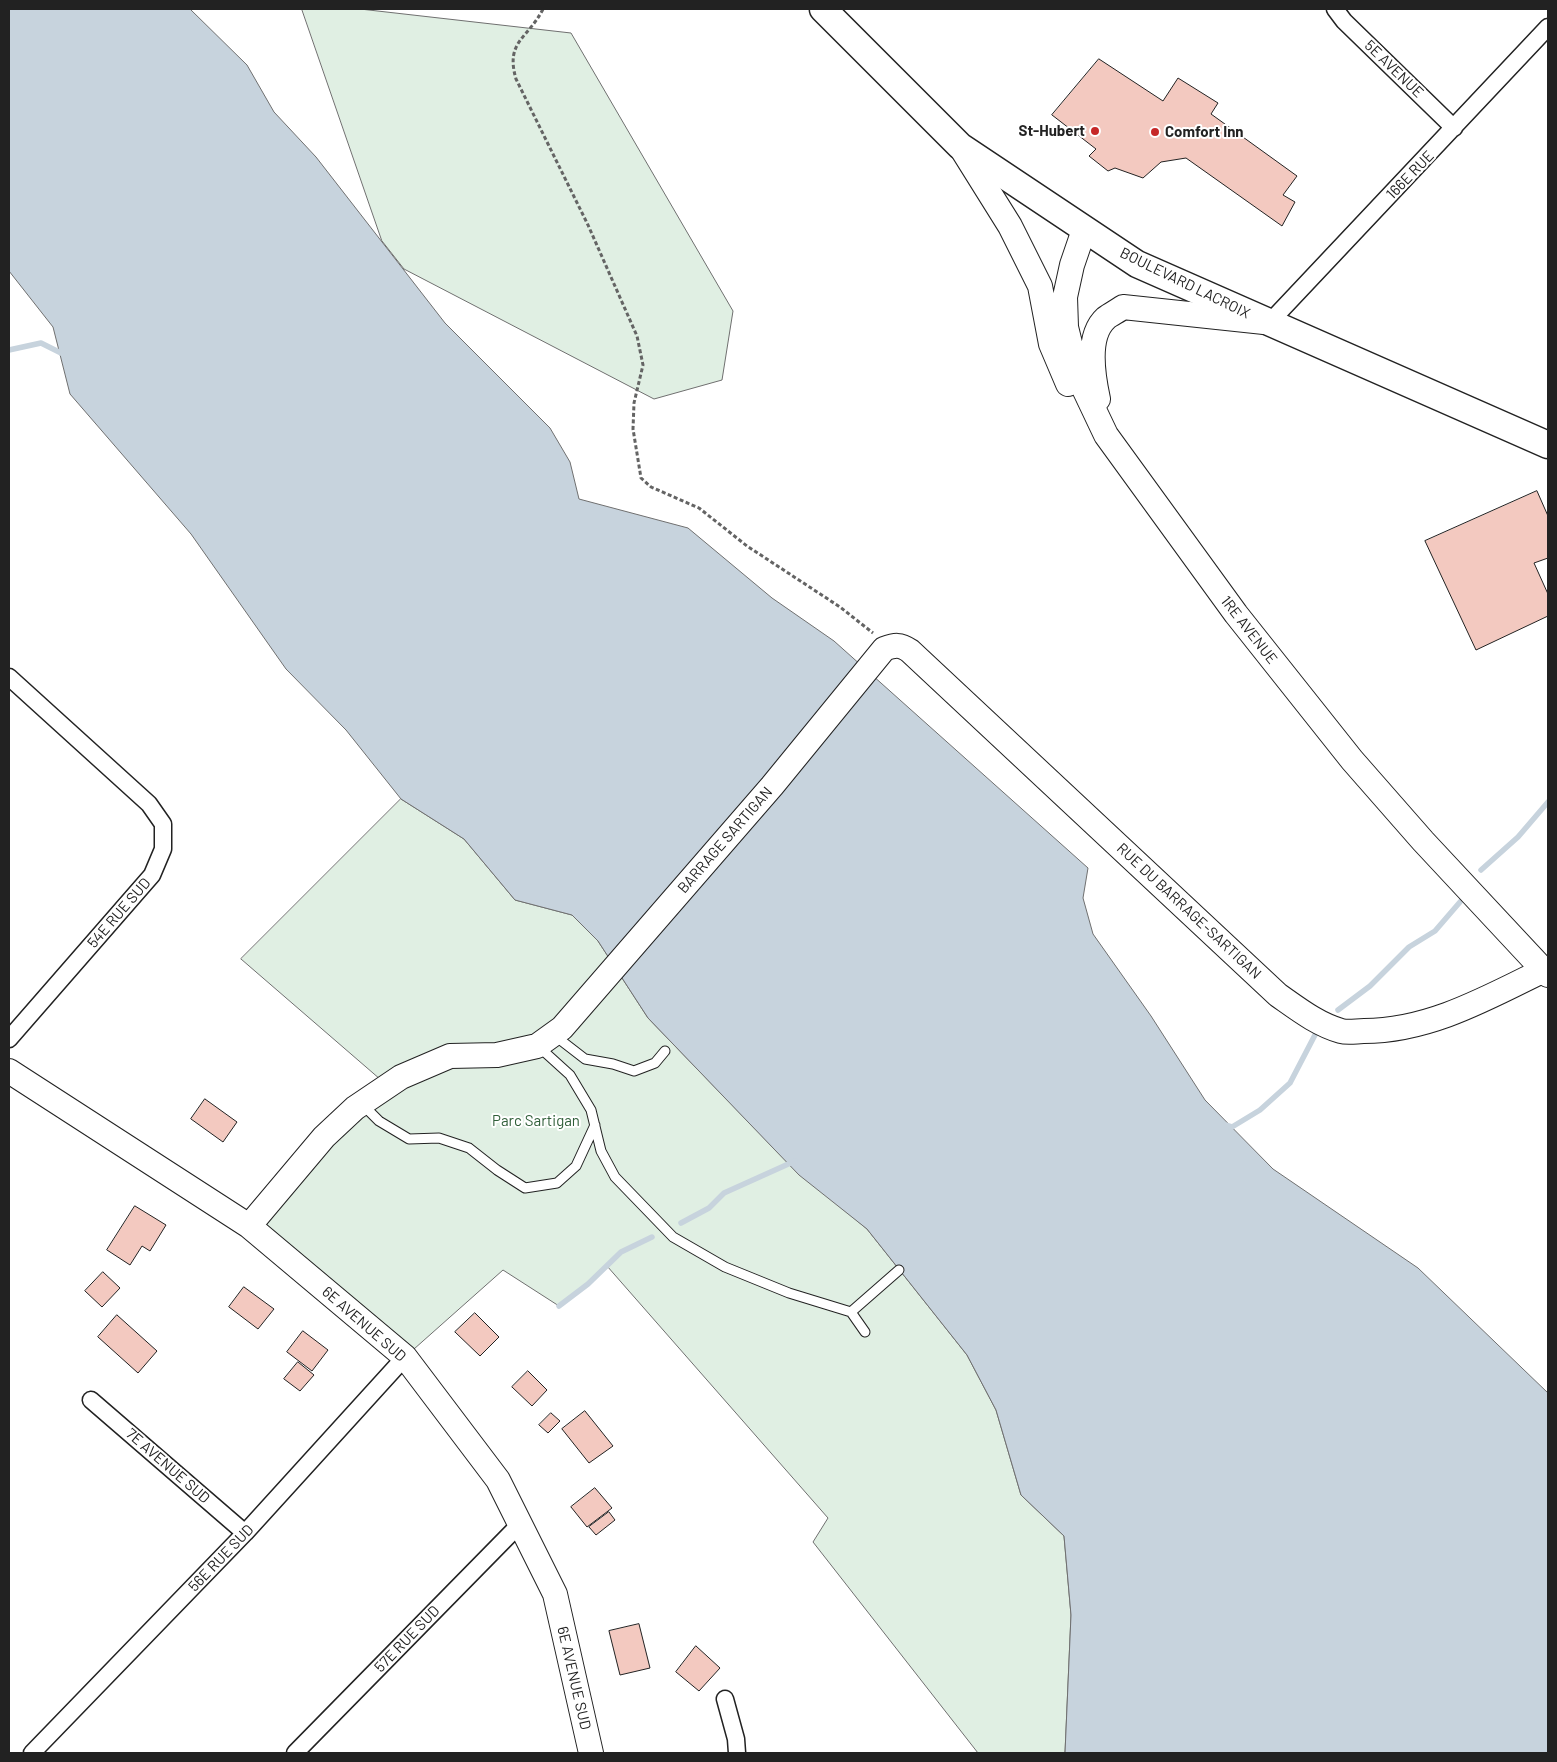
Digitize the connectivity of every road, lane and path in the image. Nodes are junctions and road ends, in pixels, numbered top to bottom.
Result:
1 (543, 9) edge
2 (823, 9) edge
3 (1335, 9) edge
4 (1548, 27) edge
5 (1454, 128) junction
6 (960, 146) junction
7 (1084, 230) junction
8 (1269, 323) junction
9 (1106, 435) junction
10 (1548, 444) edge
11 (887, 648) junction
12 (9, 677) edge
13 (1547, 970) edge
14 (551, 1036) junction
15 (9, 1039) edge
16 (665, 1051) dead end
17 (9, 1071) edge
18 (361, 1104) junction
19 (595, 1125) junction
20 (249, 1226) junction
21 (899, 1270) dead end
22 (851, 1312) junction
23 (866, 1332) dead end
24 (405, 1357) junction
25 (90, 1400) dead end
26 (520, 1524) junction
27 (245, 1533) junction
28 (725, 1699) dead end
29 (32, 1753) edge
30 (295, 1753) edge
31 (591, 1753) edge
32 (737, 1753) edge

1 - 11 path
2 - 6 main road, BOULEVARD LACROIX
3 - 5 street, 5E AVENUE
4 - 5 street, 166E RUE
5 - 8 street, 166E RUE
6 - 7 main road, BOULEVARD LACROIX
6 - 9 main road
7 - 8 main road, BOULEVARD LACROIX
7 - 9 main road, 1RE AVENUE
8 - 9 main road
8 - 10 main road, BOULEVARD LACROIX
9 - 13 main road, 1RE AVENUE
11 - 13 main road, RUE DU BARRAGE-SARTIGAN
11 - 14 main road, BARRAGE SARTIGAN
12 - 15 street, 54E RUE SUD
14 - 16 lane
14 - 18 main road
14 - 19 lane
17 - 20 main road, 6E AVENUE SUD
18 - 19 lane
18 - 20 main road
19 - 22 lane
20 - 24 main road, 6E AVENUE SUD
21 - 22 lane
22 - 23 lane
24 - 26 main road, 6E AVENUE SUD
24 - 27 street, 56E RUE SUD
25 - 27 street, 7E AVENUE SUD
26 - 30 street, 57E RUE SUD
26 - 31 main road, 6E AVENUE SUD
27 - 29 street, 56E RUE SUD
28 - 32 street

